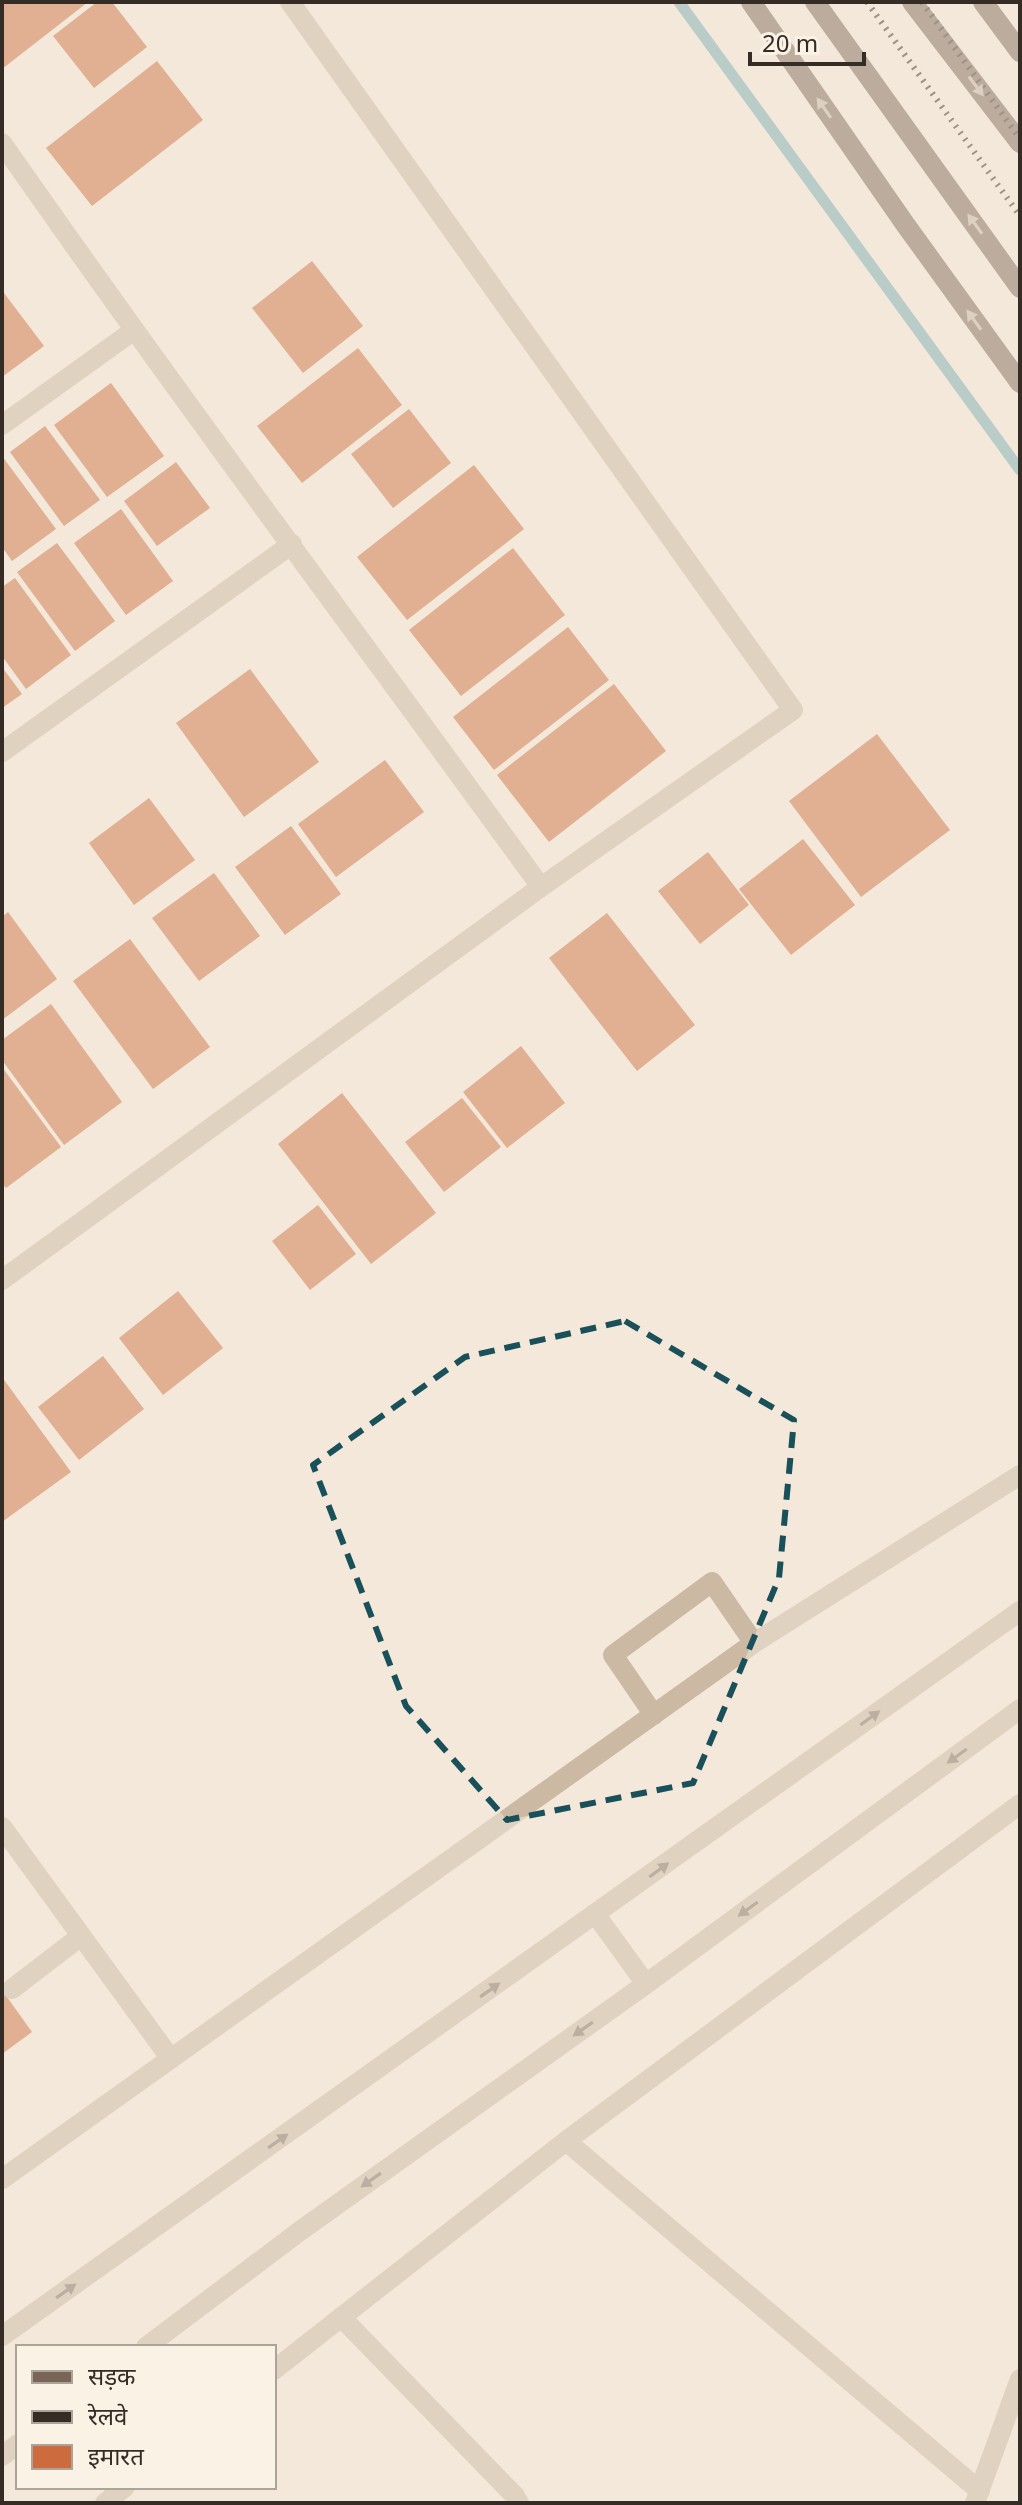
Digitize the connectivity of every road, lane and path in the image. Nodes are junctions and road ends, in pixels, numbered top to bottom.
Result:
1 (290, 2) edge
2 (751, 2) edge
3 (815, 2) edge
4 (912, 2) edge
5 (983, 2) edge
6 (1020, 52) edge
7 (2, 143) edge
8 (1020, 143) edge
9 (1020, 288) edge
10 (133, 331) junction
11 (1020, 383) edge
12 (2, 425) edge
13 (292, 544) junction
14 (2, 752) edge
15 (541, 887) junction
16 (2, 1280) edge
17 (1020, 1475) edge
18 (1020, 1611) edge
19 (754, 1643) junction
20 (1020, 1709) edge
21 (654, 1715) junction
22 (1020, 1804) edge
23 (2, 1827) edge
24 (596, 1915) junction
25 (81, 1936) junction
26 (646, 1984) junction
27 (12, 1989) dead end
28 (171, 2059) junction
29 (566, 2141) junction
30 (2, 2179) edge
31 (341, 2317) junction
32 (2, 2336) edge
33 (149, 2345) edge
34 (276, 2368) edge
35 (1020, 2379) edge
36 (122, 2489) edge
37 (977, 2497) edge
38 (105, 2503) edge
39 (519, 2503) edge

1 - 15 street
11 -> 2 main road
9 -> 3 main road
4 -> 8 main road
5 - 6 main road
7 - 10 street
10 - 12 street
10 - 13 street
13 - 14 street
13 - 15 street
15 - 16 street
17 - 19 street
24 -> 18 street
19 - 21 street
19 - 21 street
20 -> 26 street
21 - 28 street
22 - 29 street
23 - 25 street
24 - 26 street
32 -> 24 street
25 - 27 street
25 - 28 street
26 -> 33 street
28 - 30 street
29 - 31 street
29 - 37 street
31 - 34 street
31 - 39 street
35 - 37 street
36 - 38 street

